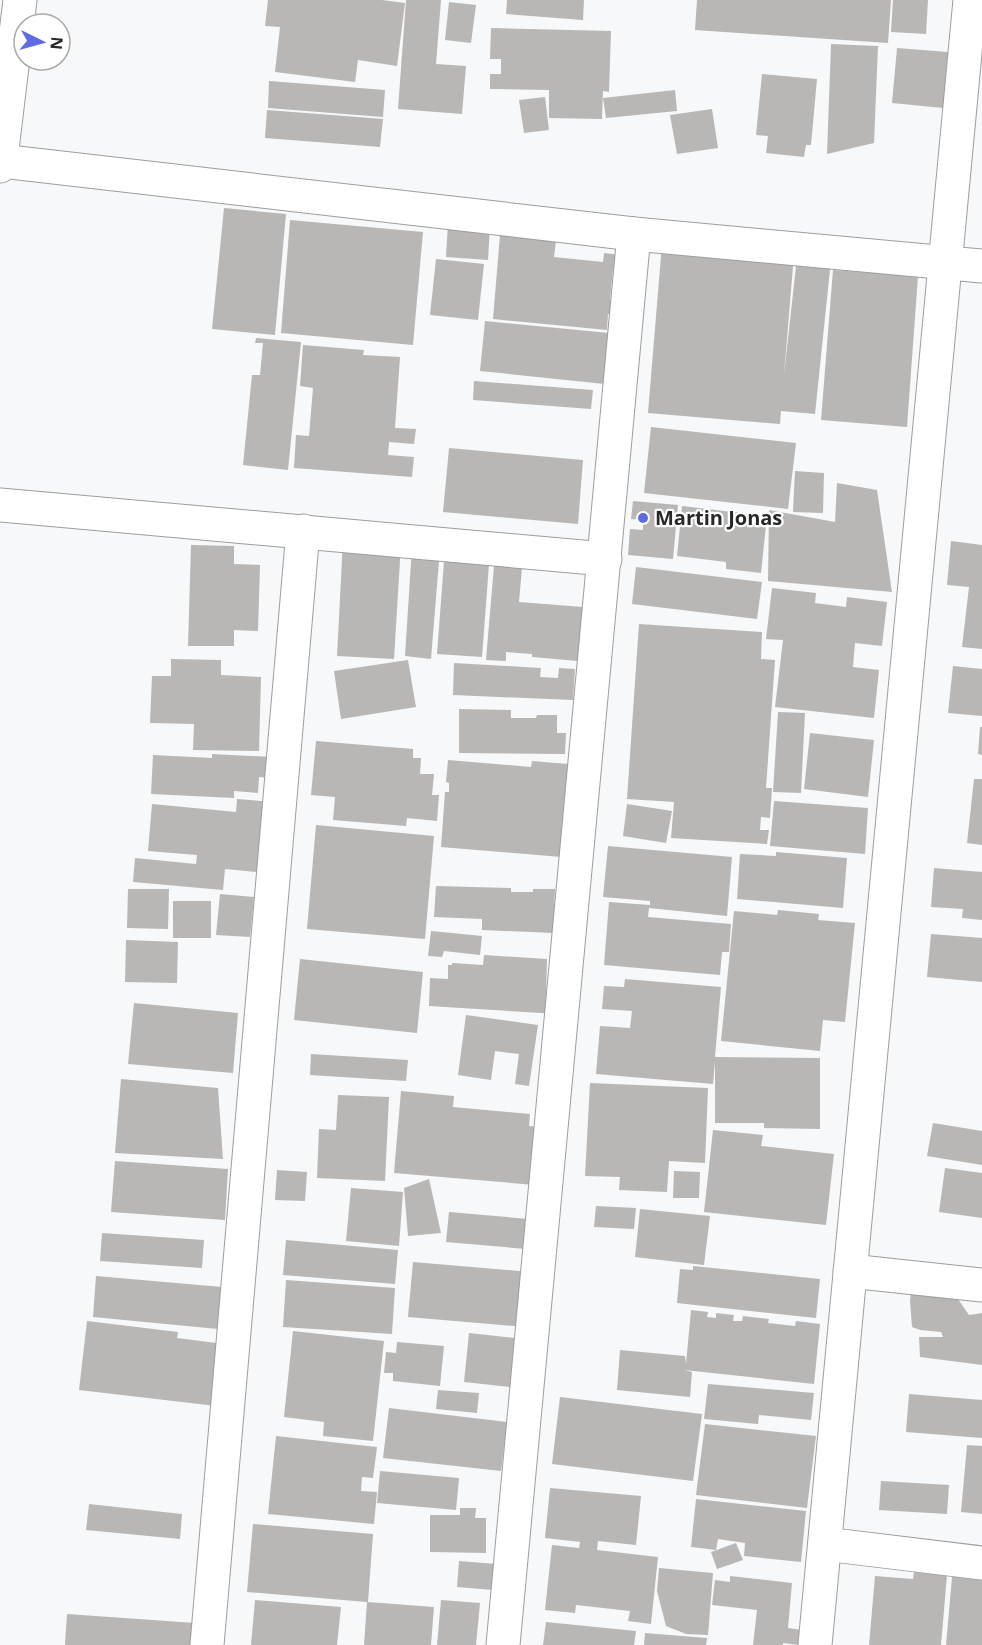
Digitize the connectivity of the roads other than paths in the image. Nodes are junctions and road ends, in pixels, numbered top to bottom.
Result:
1 (20, 0) edge
2 (970, 0) edge
3 (0, 163) edge
4 (634, 234) junction
5 (946, 262) junction
6 (982, 266) edge
7 (0, 505) edge
8 (303, 531) junction
9 (605, 559) junction
10 (850, 1271) junction
11 (982, 1286) edge
12 (825, 1544) junction
13 (982, 1563) edge
14 (207, 1645) edge
15 (504, 1645) edge
16 (815, 1645) edge

1 - 3 street
2 - 5 street
3 - 4 street
4 - 5 street
4 - 9 street
5 - 6 street
5 - 10 street
7 - 8 street
8 - 9 street
8 - 14 street
9 - 15 street
10 - 11 street
10 - 12 street
12 - 13 street
12 - 16 street

